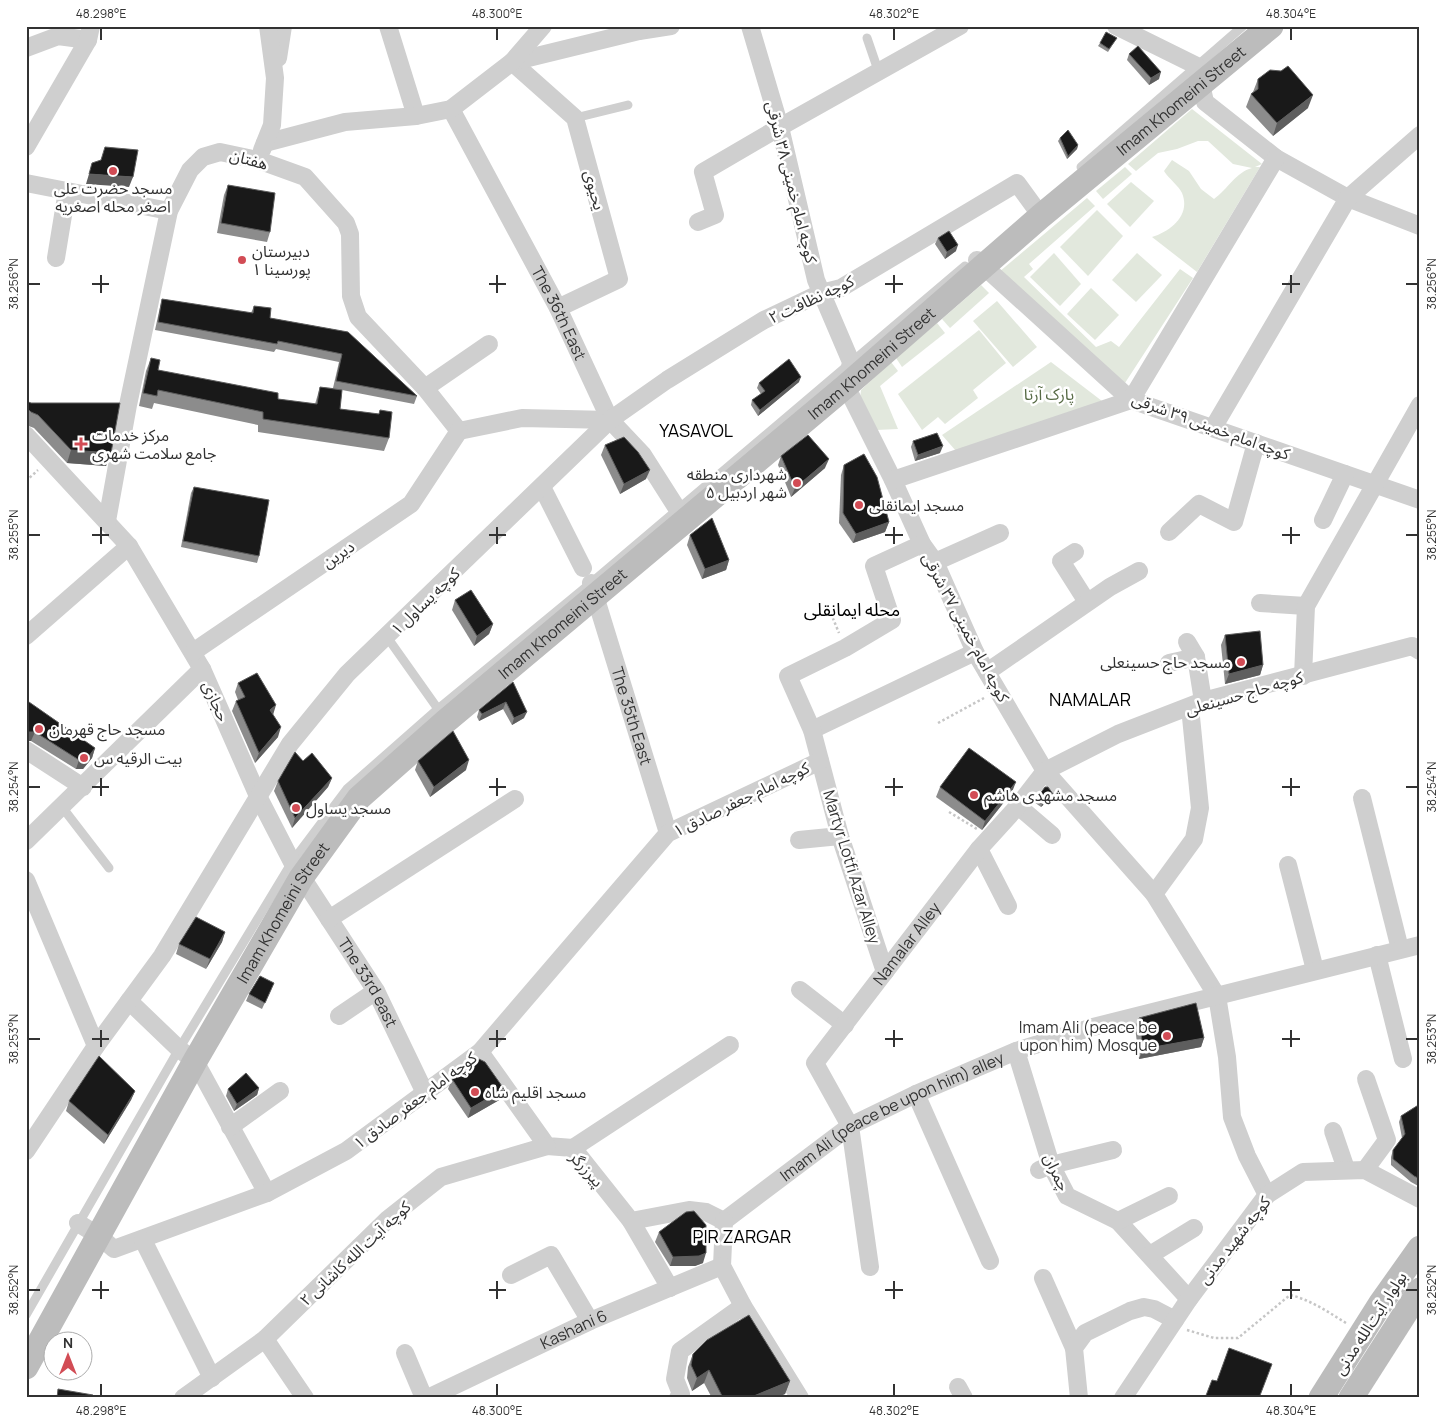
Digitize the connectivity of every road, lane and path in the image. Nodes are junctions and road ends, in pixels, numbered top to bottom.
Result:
1 (268, 26) edge
2 (283, 26) edge
3 (388, 26) edge
4 (543, 26) edge
5 (671, 26) edge
6 (750, 26) edge
7 (960, 26) edge
8 (1116, 26) edge
9 (1243, 26) edge
10 (1271, 26) edge
11 (634, 29) edge
12 (941, 32) edge
13 (90, 33) edge
14 (867, 38) dead end
15 (26, 48) edge
16 (512, 62) junction
17 (879, 73) junction
18 (1199, 77) junction
19 (276, 78) junction
20 (628, 105) dead end
21 (452, 109) junction
22 (416, 116) junction
23 (575, 118) junction
24 (780, 127) junction
25 (1420, 134) edge
26 (265, 143) junction
27 (26, 147) edge
28 (1276, 158) junction
29 (258, 160) junction
30 (1072, 175) dead end
31 (26, 183) edge
32 (67, 191) junction
33 (1348, 198) junction
34 (1036, 210) junction
35 (169, 211) junction
36 (698, 222) dead end
37 (1420, 226) edge
38 (56, 258) dead end
39 (980, 259) junction
40 (821, 293) junction
41 (558, 308) junction
42 (488, 344) dead end
43 (851, 362) junction
44 (846, 386) junction
45 (426, 388) junction
46 (1131, 400) junction
47 (110, 405) edge
48 (128, 405) junction
49 (1420, 405) edge
50 (610, 420) junction
51 (1213, 428) junction
52 (459, 431) junction
53 (26, 435) edge
54 (1256, 443) junction
55 (1345, 474) junction
56 (893, 480) junction
57 (1376, 485) junction
58 (542, 487) junction
59 (1420, 500) edge
60 (680, 515) junction
61 (1323, 520) dead end
62 (107, 521) junction
63 (1169, 532) dead end
64 (1000, 533) dead end
65 (922, 544) junction
66 (129, 546) junction
67 (1075, 552) dead end
68 (935, 562) junction
69 (1139, 571) dead end
70 (589, 583) junction
71 (1088, 602) junction
72 (1260, 603) dead end
73 (827, 604) dead end
74 (1306, 606) junction
75 (26, 636) edge
76 (387, 637) junction
77 (845, 648) junction
78 (1420, 651) edge
79 (193, 652) junction
80 (975, 652) junction
81 (1169, 663) dead end
82 (202, 669) junction
83 (988, 672) junction
84 (1303, 676) junction
85 (999, 691) junction
86 (1196, 704) junction
87 (438, 709) junction
88 (938, 723) dead end
89 (812, 730) junction
90 (26, 750) edge
91 (820, 761) junction
92 (1045, 771) junction
93 (83, 787) junction
94 (258, 796) junction
95 (1362, 798) dead end
96 (514, 799) dead end
97 (1018, 806) junction
98 (62, 807) junction
99 (949, 812) dead end
100 (668, 833) junction
101 (1052, 835) dead end
102 (840, 836) junction
103 (799, 840) dead end
104 (26, 841) edge
105 (985, 843) junction
106 (1288, 866) dead end
107 (109, 868) dead end
108 (297, 870) junction
109 (26, 880) edge
110 (1154, 894) junction
111 (1008, 906) dead end
112 (329, 919) junction
113 (1420, 945) edge
114 (1400, 949) junction
115 (1377, 955) junction
116 (1315, 970) junction
117 (885, 972) junction
118 (800, 990) dead end
119 (376, 991) junction
120 (1217, 996) junction
121 (129, 1001) junction
122 (339, 1016) dead end
123 (845, 1026) junction
124 (730, 1045) dead end
125 (96, 1046) junction
126 (1016, 1051) junction
127 (480, 1052) junction
128 (187, 1055) junction
129 (1403, 1059) dead end
130 (1366, 1079) dead end
131 (280, 1091) dead end
132 (425, 1093) junction
133 (916, 1094) junction
134 (850, 1126) junction
135 (230, 1127) junction
136 (1333, 1131) dead end
137 (548, 1146) junction
138 (573, 1148) junction
139 (27, 1149) edge
140 (1113, 1150) dead end
141 (1045, 1168) junction
142 (1346, 1169) junction
143 (1365, 1170) junction
144 (266, 1193) junction
145 (1267, 1195) junction
146 (1169, 1196) dead end
147 (1420, 1199) edge
148 (724, 1221) junction
149 (1118, 1221) junction
150 (631, 1222) junction
151 (1194, 1228) dead end
152 (88, 1229) junction
153 (143, 1240) junction
154 (1420, 1248) edge
155 (1150, 1255) junction
156 (990, 1261) dead end
157 (722, 1266) junction
158 (870, 1267) dead end
159 (511, 1274) dead end
160 (1043, 1278) dead end
161 (670, 1288) junction
162 (1420, 1290) edge
163 (1189, 1300) junction
164 (744, 1306) junction
165 (26, 1315) edge
166 (590, 1321) junction
167 (1173, 1323) junction
168 (1361, 1334) junction
169 (265, 1340) junction
170 (1074, 1348) junction
171 (405, 1352) dead end
172 (26, 1367) edge
173 (213, 1377) junction
174 (183, 1398) edge
175 (306, 1398) edge
176 (426, 1398) edge
177 (678, 1398) edge
178 (800, 1398) edge
179 (1079, 1398) edge
180 (1123, 1398) edge
181 (1321, 1398) edge
182 (1351, 1398) edge

1 - 19 street
2 - 19 street
3 - 22 street
4 - 16 street
5 - 11 street
6 - 24 street, کوچه امام خمینی ۳۸ شرقی
7 - 12 street
8 - 18 street
9 - 18 lane
10 - 18 main road, Imam Khomeini Street
11 - 16 street
12 - 17 street
13 - 15 street
13 - 27 street
14 - 17 lane
16 - 21 street
16 - 23 street
17 - 24 street
18 - 28 street
18 - 30 lane
18 - 34 main road, Imam Khomeini Street
19 - 26 street
20 - 23 lane
21 - 22 street
21 - 41 street, The 36th East
22 - 26 street
23 - 41 street, یحیوی
24 - 36 street
24 - 40 street, کوچه امام خمینی ۳۸ شرقی
25 - 33 street
26 - 29 street
28 - 33 street
28 - 46 street
29 - 35 street, هفتان
29 - 45 street, هفتان
31 - 32 street
32 - 35 street
32 - 38 street
33 - 37 street
33 - 51 street
34 - 39 main road, Imam Khomeini Street
34 - 40 street, کوچه نظافت ۲
35 - 48 street, هفتان
39 - 43 lane
39 - 44 main road, Imam Khomeini Street
39 - 46 street, کوچه امام خمینی ۳۹ شرقی
40 - 43 street, کوچه امام خمینی ۳۸ شرقی
40 - 50 street, کوچه نظافت ۲
41 - 50 street, The 36th East
42 - 45 street
43 - 44 street
43 - 60 lane
44 - 56 street, کوچه امام خمینی ۳۷ شرقی
44 - 60 main road, Imam Khomeini Street
45 - 52 street, هفتان
46 - 51 street, کوچه امام خمینی ۳۹ شرقی
46 - 56 street
47 - 48 street
48 - 62 street, هفتان
49 - 57 street
50 - 52 street
50 - 58 street, کوچه یساول ۱
50 - 60 street, The 36th East
51 - 54 street, کوچه امام خمینی ۳۹ شرقی
52 - 79 street, دیرین
53 - 62 street, حجازی
54 - 55 street, کوچه امام خمینی ۳۹ شرقی
54 - 63 street
55 - 57 street, کوچه امام خمینی ۳۹ شرقی
55 - 61 street
56 - 65 street, کوچه امام خمینی ۳۷ شرقی
57 - 59 street, کوچه امام خمینی ۳۹ شرقی
57 - 74 street
58 - 70 street, The 35th East
58 - 76 street, کوچه یساول ۱
60 - 70 main road, Imam Khomeini Street
62 - 66 street, حجازی
64 - 68 street
65 - 68 street, کوچه امام خمینی ۳۷ شرقی
65 - 77 street
66 - 75 street
66 - 79 street, حجازی
67 - 71 street
68 - 80 street, کوچه امام خمینی ۳۷ شرقی
69 - 71 street
70 - 87 lane
70 - 100 street, The 35th East
70 - 108 main road, Imam Khomeini Street
71 - 83 street
72 - 74 street
73 - 77 path
74 - 84 street
76 - 87 lane
76 - 94 street, کوچه یساول ۱
77 - 89 street, Martyr Lotfi Azar Alley
78 - 84 street, کوچه حاج حسینعلی
79 - 82 street, حجازی
80 - 83 street, کوچه امام خمینی ۳۷ شرقی
80 - 89 street
81 - 86 street
82 - 93 street
82 - 94 street, حجازی
83 - 85 street, کوچه امام خمینی ۳۷ شرقی
84 - 86 street, کوچه حاج حسینعلی
85 - 88 path
85 - 92 street, کوچه امام خمینی ۳۷ شرقی
86 - 92 street, کوچه حاج حسینعلی
86 - 110 street
87 - 108 lane
89 - 91 street, Martyr Lotfi Azar Alley
90 - 93 street
91 - 100 street, کوچه امام جعفر صادق ۱
91 - 102 street, Martyr Lotfi Azar Alley
92 - 97 street, Namalar Alley
92 - 110 street, کوچه امام خمینی ۳۷ شرقی
93 - 98 street
94 - 108 street, حجازی
94 - 121 street, کوچه یساول ۱
95 - 114 street
96 - 112 street
97 - 101 street
97 - 105 street, Namalar Alley
98 - 104 street
98 - 107 lane
99 - 105 path
100 - 127 street, کوچه امام جعفر صادق ۱
102 - 103 street
102 - 117 street, Martyr Lotfi Azar Alley
105 - 111 street
105 - 117 street, Namalar Alley
106 - 116 street
108 - 112 street, The 33rd east
108 - 128 main road, Imam Khomeini Street
109 - 125 street
110 - 120 street, کوچه امام خمینی ۳۷ شرقی
112 - 119 street, The 33rd east
113 - 114 street, Imam Ali (peace be upon him) alley
114 - 115 street, Imam Ali (peace be upon him) alley
115 - 116 street, Imam Ali (peace be upon him) alley
115 - 129 street
116 - 120 street, Imam Ali (peace be upon him) alley
117 - 123 street, Namalar Alley
118 - 123 street
119 - 122 street
119 - 132 street, The 33rd east
120 - 126 street, Imam Ali (peace be upon him) alley
120 - 145 street
121 - 125 street, کوچه یساول ۱
121 - 128 street
123 - 134 street, Namalar Alley
124 - 138 street
125 - 139 street, کوچه یساول ۱
126 - 133 street, Imam Ali (peace be upon him) alley
126 - 141 street, چمران
127 - 132 street, کوچه امام جعفر صادق ۱
127 - 137 street, پیرزرگر
128 - 135 street
128 - 152 main road, Imam Khomeini Street
130 - 143 street
131 - 135 street
132 - 144 street, کوچه امام جعفر صادق ۱
133 - 134 street, Imam Ali (peace be upon him) alley
133 - 156 street
134 - 148 street, Imam Ali (peace be upon him) alley
134 - 158 street
135 - 144 street
136 - 142 street
137 - 138 street, پیرزرگر
137 - 169 street, کوچه آیت الله کاشانی ۲
138 - 150 street, پیرزرگر
140 - 141 street
141 - 149 street, چمران
142 - 143 street, کوچه شهید مدنی
142 - 145 street, کوچه شهید مدنی
143 - 147 street, کوچه شهید مدنی
144 - 153 street, کوچه امام جعفر صادق ۱
145 - 163 street, کوچه شهید مدنی
146 - 149 street
148 - 150 street
148 - 157 street
149 - 155 street, چمران
150 - 161 street, پیرزرگر
151 - 155 street
152 - 153 street, کوچه امام جعفر صادق ۱
152 - 165 lane
152 - 172 main road, Imam Khomeini Street
153 - 173 street
154 - 168 main road, بولوار آیت‌الله مدنی
155 - 163 street, چمران
157 - 161 street, Kashani 6
157 - 164 street
159 - 166 street
160 - 170 street
161 - 166 street, Kashani 6
162 - 182 main road, بولوار آیت‌الله مدنی
163 - 167 street, کوچه شهید مدنی
164 - 177 street
164 - 178 street
166 - 176 street, Kashani 6
167 - 168 path
167 - 170 street
167 - 180 street, کوچه شهید مدنی
168 - 181 main road, بولوار آیت‌الله مدنی
169 - 173 street, کوچه آیت الله کاشانی ۲
169 - 175 street
170 - 179 street
171 - 176 street
173 - 174 street, کوچه آیت الله کاشانی ۲

